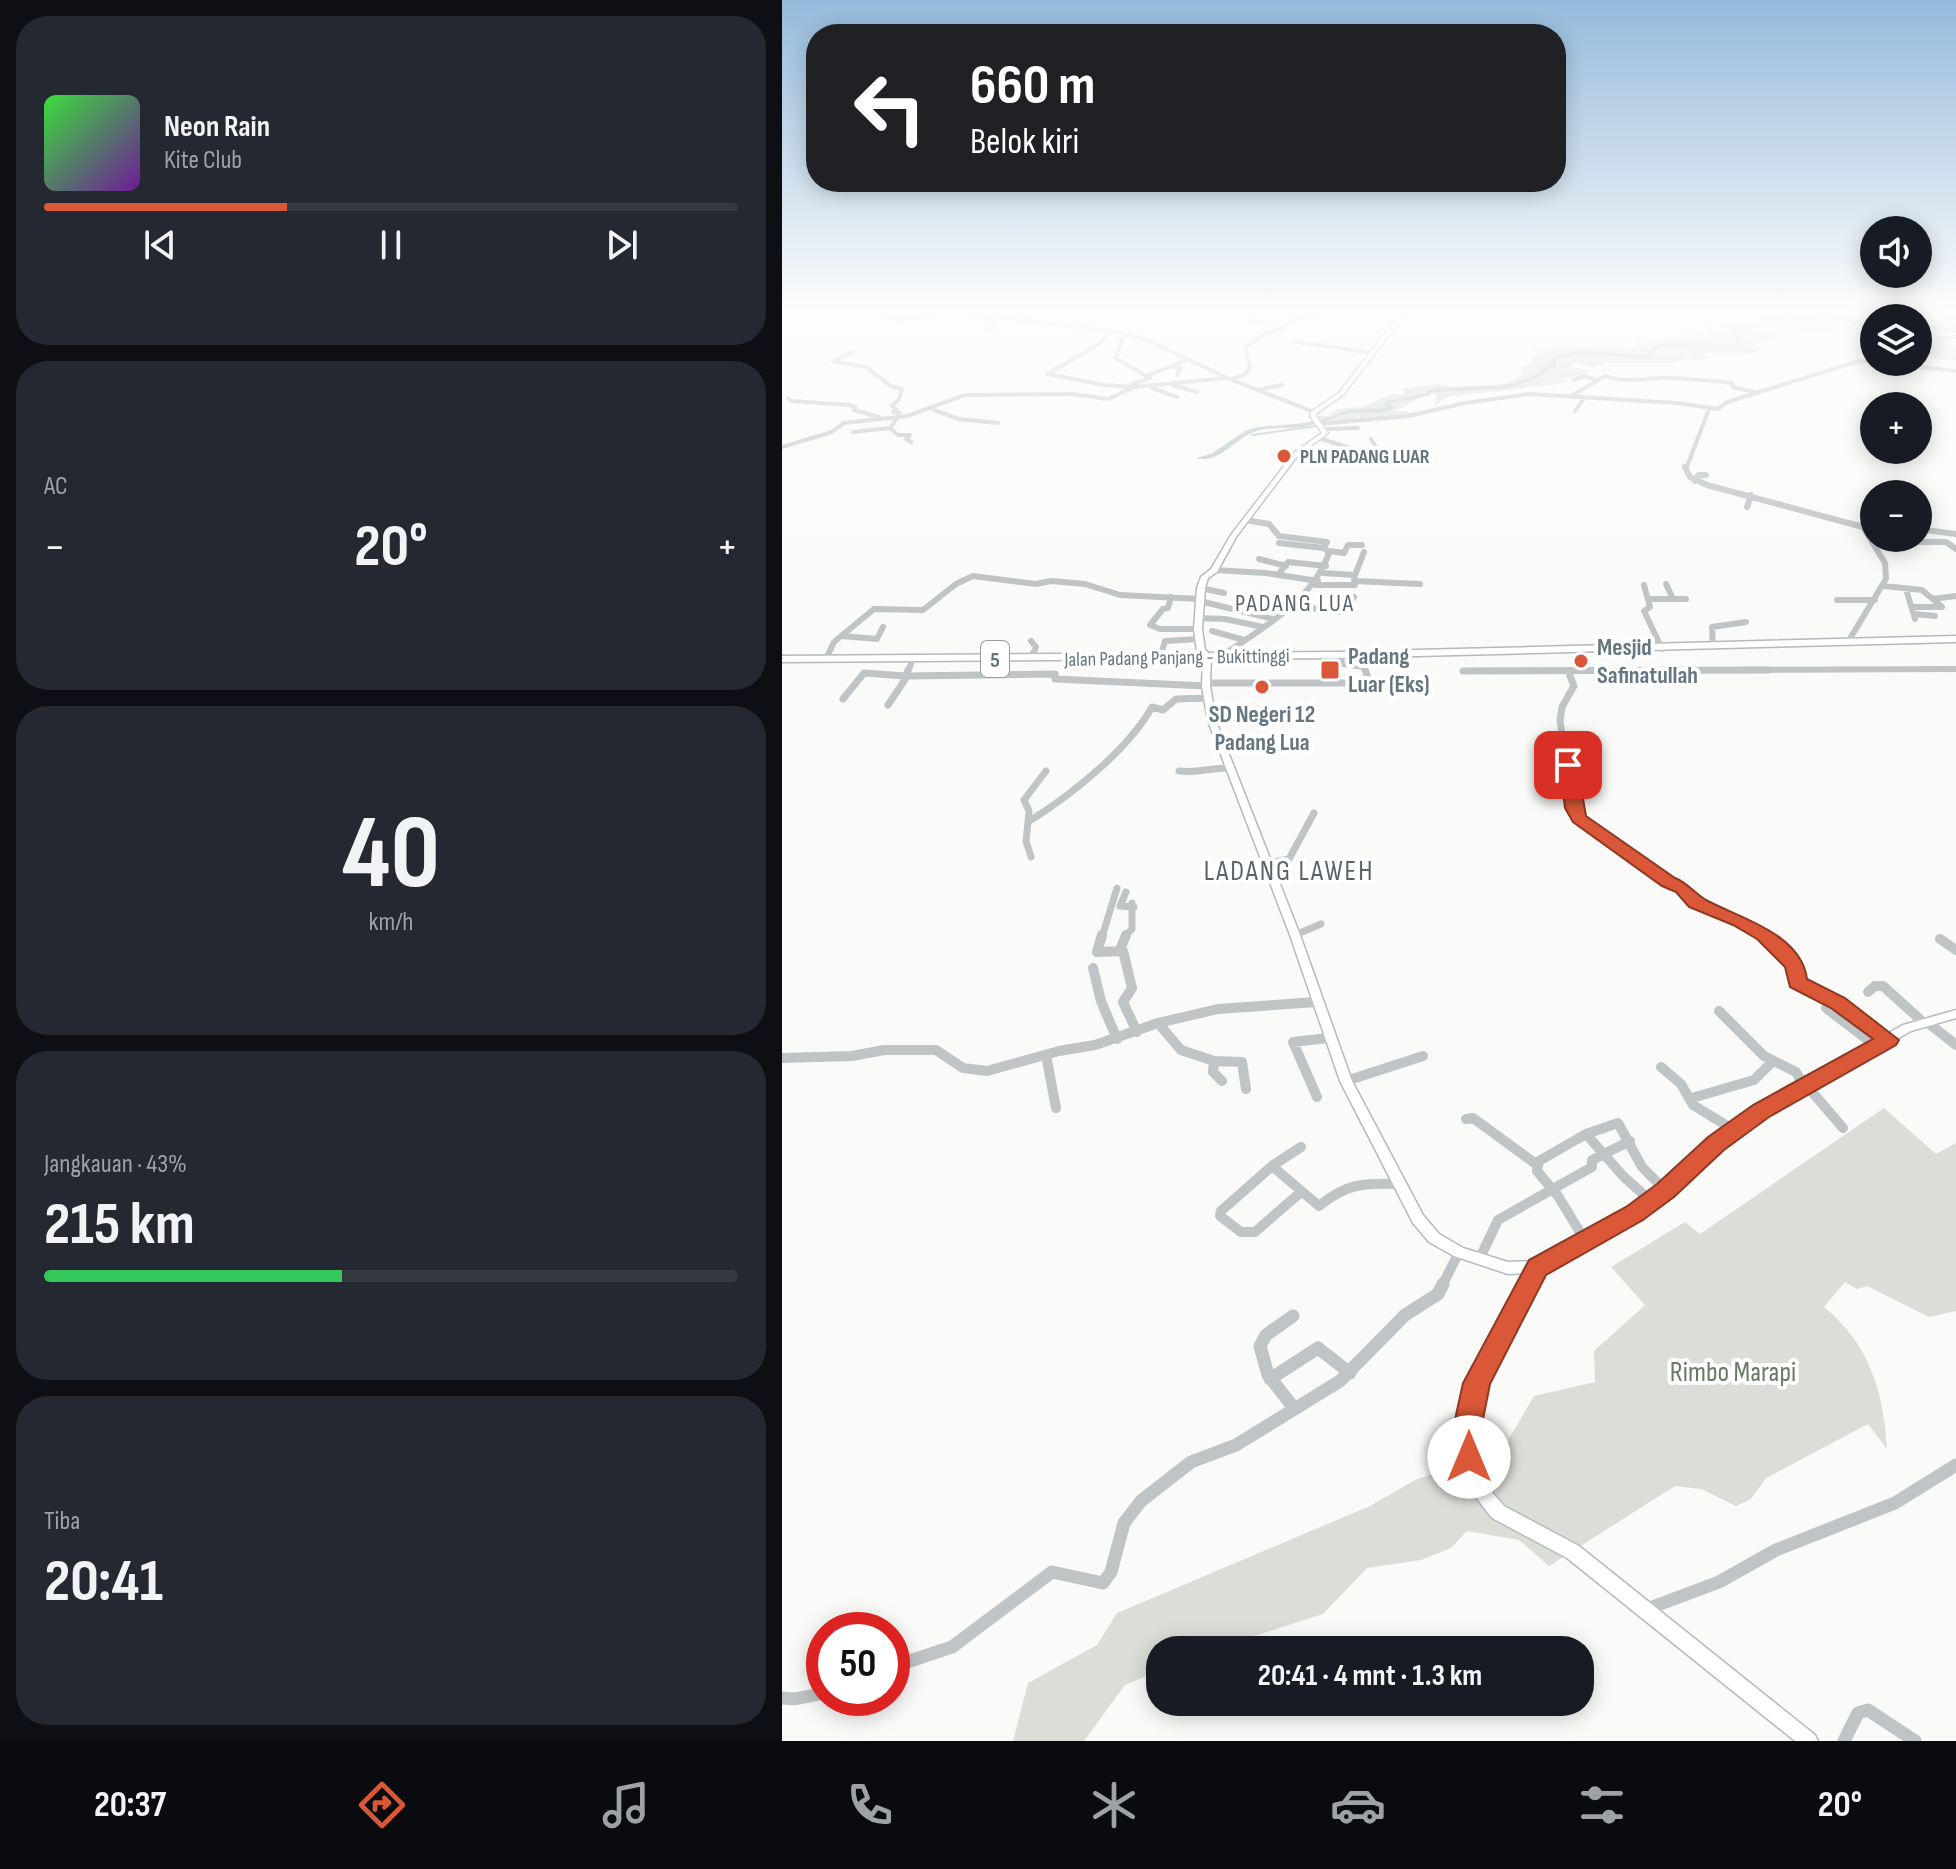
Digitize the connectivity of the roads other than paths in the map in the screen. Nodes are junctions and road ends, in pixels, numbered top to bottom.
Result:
1 (900, 394) edge
2 (1046, 394) edge
3 (1073, 394) edge
4 (1121, 394) edge
5 (1170, 394) edge
6 (1265, 394) edge
7 (1340, 394) edge
8 (1528, 394) edge
9 (1534, 394) edge
10 (1575, 394) edge
11 (1730, 394) edge
12 (1757, 394) edge
13 (1572, 396) junction
14 (1177, 397) dead end
15 (1585, 397) junction
16 (788, 398) dead end
17 (1733, 400) junction
18 (1683, 404) junction
19 (933, 409) junction
20 (1709, 409) junction
21 (1575, 411) dead end
22 (1680, 411) dead end
23 (912, 415) junction
24 (879, 417) junction
25 (899, 417) junction
26 (1318, 421) junction
27 (998, 423) dead end
28 (890, 428) junction
29 (1358, 428) dead end
30 (853, 432) dead end
31 (1319, 438) junction
32 (1371, 439) dead end
33 (782, 440) edge
34 (1333, 441) junction
35 (911, 442) dead end
36 (1343, 442) dead end
37 (799, 443) junction
38 (782, 447) edge
39 (1706, 475) dead end
40 (1695, 481) junction
41 (1751, 495) junction
42 (1747, 507) dead end
43 (1245, 520) junction
44 (1860, 526) edge
45 (1932, 531) edge
46 (1956, 534) edge
47 (1279, 543) dead end
48 (1932, 544) edge
49 (1956, 549) edge
50 (1327, 550) junction
51 (1363, 551) junction
52 (1878, 552) edge
53 (1345, 553) junction
54 (1259, 559) dead end
55 (1286, 566) junction
56 (1214, 570) junction
57 (1324, 570) junction
58 (1278, 575) junction
59 (1361, 580) junction
60 (1317, 583) junction
61 (1420, 584) dead end
62 (1666, 584) dead end
63 (1644, 585) dead end
64 (1884, 586) junction
65 (1201, 588) junction
66 (1906, 589) junction
67 (1839, 591) dead end
68 (1224, 593) dead end
69 (1171, 597) junction
70 (1354, 597) dead end
71 (1952, 597) edge
72 (1648, 599) junction
73 (1673, 599) junction
74 (1686, 599) dead end
75 (1932, 599) junction
76 (1200, 600) junction
77 (1875, 600) junction
78 (1956, 602) edge
79 (1293, 606) junction
80 (1337, 612) junction
81 (1914, 613) junction
82 (1935, 616) dead end
83 (1198, 618) junction
84 (1273, 619) junction
85 (1334, 621) dead end
86 (1746, 622) dead end
87 (883, 627) dead end
88 (1263, 627) junction
89 (1198, 629) junction
90 (1212, 631) dead end
91 (842, 636) junction
92 (1198, 639) junction
93 (1956, 639) edge
94 (1244, 640) junction
95 (1031, 641) dead end
96 (1848, 642) junction
97 (1713, 647) junction
98 (1662, 649) junction
99 (1161, 655) junction
100 (1207, 655) junction
101 (1338, 655) junction
102 (1222, 656) junction
103 (827, 657) junction
104 (913, 658) junction
105 (782, 659) edge
106 (1023, 659) junction
107 (1956, 669) edge
108 (1463, 671) dead end
109 (1568, 671) junction
110 (907, 676) junction
111 (1206, 689) junction
112 (843, 699) dead end
113 (888, 705) dead end
114 (1229, 768) junction
115 (1046, 771) dead end
116 (1179, 771) dead end
117 (1314, 813) dead end
118 (1028, 822) junction
119 (1031, 857) dead end
120 (1266, 863) junction
121 (1321, 924) dead end
122 (1295, 935) junction
123 (1940, 939) dead end
124 (1121, 945) junction
125 (1956, 950) edge
126 (1093, 968) dead end
127 (1868, 992) dead end
128 (1316, 1002) junction
129 (1826, 1008) dead end
130 (1719, 1011) dead end
131 (1956, 1014) edge
132 (1925, 1022) junction
133 (1158, 1023) junction
134 (1137, 1032) junction
135 (1329, 1038) junction
136 (1117, 1039) junction
137 (1883, 1043) junction
138 (1956, 1045) edge
139 (1046, 1055) junction
140 (1423, 1056) dead end
141 (782, 1058) edge
142 (1214, 1061) junction
143 (1772, 1062) junction
144 (1661, 1067) dead end
145 (1222, 1081) dead end
146 (1346, 1081) junction
147 (1805, 1085) junction
148 (1246, 1089) dead end
149 (1317, 1097) dead end
150 (1692, 1098) junction
151 (1056, 1108) dead end
152 (1466, 1119) dead end
153 (1843, 1128) dead end
154 (1734, 1130) junction
155 (1586, 1134) junction
156 (1630, 1141) junction
157 (1301, 1147) dead end
158 (1604, 1154) junction
159 (1536, 1164) junction
160 (1272, 1166) junction
161 (1642, 1167) junction
162 (1624, 1177) junction
163 (1399, 1184) junction
164 (1552, 1188) junction
165 (1665, 1190) junction
166 (1301, 1192) junction
167 (1651, 1201) junction
168 (1586, 1242) junction
169 (1459, 1252) junction
170 (1479, 1260) junction
171 (1537, 1267) junction
172 (1508, 1268) junction
173 (1528, 1284) junction
174 (1293, 1316) dead end
175 (1350, 1373) junction
176 (1270, 1379) junction
177 (1294, 1408) junction
178 (1956, 1465) edge
179 (1647, 1609) junction
180 (910, 1661) edge
181 (806, 1697) edge
182 (782, 1698) edge
183 (1809, 1741) edge
184 (1844, 1741) edge
185 (1915, 1741) edge

1 - 23 street
2 - 19 street
3 - 4 street
5 - 14 street
6 - 26 street
7 - 26 main road
8 - 26 street
9 - 13 street
10 - 13 street
11 - 17 street
12 - 17 street
13 - 15 street
15 - 18 street
15 - 21 street
16 - 24 street
17 - 20 street
18 - 20 street
18 - 22 street
19 - 23 street
19 - 27 street
20 - 40 street
23 - 25 street
24 - 25 street
24 - 37 street
25 - 28 street
26 - 29 street
26 - 31 main road
28 - 30 street
28 - 35 street
31 - 34 street
31 - 43 main road
32 - 34 street
33 - 37 street
34 - 36 street
37 - 38 street
39 - 40 street
40 - 41 street
41 - 42 street
41 - 44 street
43 - 50 street
43 - 56 main road
45 - 46 street
47 - 50 street
48 - 49 street
50 - 53 street
50 - 57 street
51 - 53 street
51 - 53 street
51 - 59 street
52 - 64 street
54 - 55 street
55 - 57 street
55 - 58 street
56 - 58 street
56 - 65 main road
57 - 59 street
57 - 60 street
58 - 60 street
59 - 60 street
59 - 61 street
60 - 79 street
62 - 73 street
63 - 72 street
64 - 66 street
64 - 77 street
65 - 68 street
65 - 76 main road
66 - 75 street
66 - 81 street
67 - 77 street
69 - 76 street
69 - 89 street
69 - 91 street
70 - 80 street
71 - 75 street
71 - 78 street
72 - 73 street
72 - 98 street
73 - 74 street
75 - 81 street
76 - 83 main road
76 - 84 street
77 - 96 street
79 - 80 street
79 - 84 street
80 - 85 street
81 - 82 street
83 - 88 street
83 - 89 main road
84 - 88 street
86 - 97 street
87 - 91 street
88 - 94 street
89 - 92 main road
90 - 94 street
91 - 103 street
92 - 99 street
92 - 100 main road
93 - 96 highway, Jalan Padang Panjang - Bukittinggi / 5
94 - 102 street
95 - 106 street
96 - 97 highway, Jalan Padang Panjang - Bukittinggi / 5
97 - 98 highway, Jalan Padang Panjang - Bukittinggi / 5
98 - 101 highway, Jalan Padang Panjang - Bukittinggi / 5
99 - 100 highway, Jalan Padang Panjang - Bukittinggi / 5
99 - 106 highway, Jalan Padang Panjang - Bukittinggi / 5
100 - 102 highway, Jalan Padang Panjang - Bukittinggi / 5
100 - 111 main road
101 - 102 highway, Jalan Padang Panjang - Bukittinggi / 5
101 - 111 street
103 - 104 highway, Jalan Padang Panjang - Bukittinggi / 5
103 - 105 highway, Jalan Padang Panjang - Bukittinggi / 5
104 - 106 highway, Jalan Padang Panjang - Bukittinggi / 5
104 - 110 street
107 - 109 street
108 - 109 street
109 - 137 street
110 - 111 street
110 - 112 street
110 - 113 street
111 - 114 main road
111 - 118 street
114 - 116 street
114 - 120 main road
115 - 118 street
117 - 120 street
118 - 119 street
120 - 122 main road
121 - 122 street
122 - 128 main road
123 - 125 street
124 - 124 street
124 - 134 street
126 - 136 street
127 - 132 street
128 - 133 street
128 - 135 main road
129 - 137 street
130 - 143 street
131 - 132 main road
132 - 137 main road
132 - 138 street
133 - 134 street
133 - 142 street
134 - 136 street
135 - 146 main road
135 - 149 street
136 - 139 street
137 - 147 main road
139 - 141 street
139 - 151 street
140 - 146 street
142 - 145 street
142 - 148 street
143 - 147 street
143 - 150 street
144 - 150 street
146 - 163 main road
147 - 153 street
147 - 154 main road
150 - 154 street
152 - 159 street
154 - 165 main road
155 - 156 street
155 - 158 street
155 - 159 street
156 - 158 street
156 - 161 street
157 - 160 street
158 - 162 street
158 - 164 street
159 - 164 street
160 - 166 street
160 - 166 street
161 - 162 street
161 - 165 street
162 - 167 street
163 - 166 street
163 - 169 main road
164 - 168 street
164 - 170 street
165 - 167 main road
167 - 168 main road
168 - 171 main road
169 - 170 main road
169 - 175 street
170 - 172 main road
171 - 172 main road
171 - 173 main road
172 - 173 main road
173 - 179 main road
174 - 176 street
175 - 176 street
175 - 177 street
176 - 177 street
177 - 180 street
178 - 179 street
179 - 183 main road
181 - 182 street
184 - 185 street

